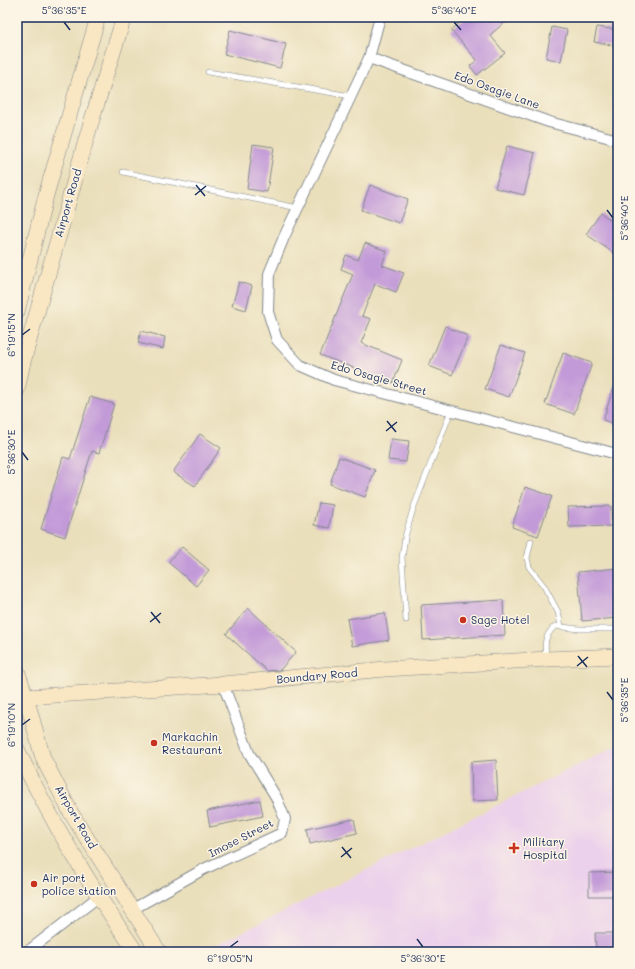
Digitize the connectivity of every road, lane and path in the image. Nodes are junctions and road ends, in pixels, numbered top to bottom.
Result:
1 (98, 17) edge
2 (124, 17) edge
3 (380, 17) edge
4 (370, 58) junction
5 (208, 72) dead end
6 (351, 96) junction
7 (618, 140) edge
8 (123, 172) dead end
9 (298, 208) junction
10 (19, 295) edge
11 (17, 312) edge
12 (17, 390) edge
13 (451, 411) junction
14 (613, 453) dead end
15 (531, 541) dead end
16 (406, 620) dead end
17 (561, 626) junction
18 (618, 629) edge
19 (618, 656) edge
20 (546, 659) junction
21 (17, 670) edge
22 (223, 684) junction
23 (22, 700) edge
24 (17, 749) edge
25 (20, 764) edge
26 (98, 897) junction
27 (133, 909) junction
28 (27, 952) edge
29 (136, 952) edge
30 (159, 952) edge

1 - 10 main road, Airport Road
2 - 12 main road, Airport Road
3 - 4 street, Edo Osagie Street
4 - 6 street, Edo Osagie Street
4 - 7 street, Edo Osagie Lane
5 - 6 lane
6 - 9 street, Edo Osagie Street
8 - 9 lane
9 - 13 street, Edo Osagie Street
10 - 11 main road, Airport Road
13 - 14 street, Edo Osagie Street
13 - 16 lane
15 - 17 lane
17 - 18 lane
17 - 20 lane
19 - 20 main road, Boundary Road
20 - 22 main road, Boundary Road
21 - 23 main road, Airport Road
22 - 23 main road, Boundary Road
22 - 27 street, Imose Street
23 - 27 main road, Airport Road
24 - 25 main road, Airport Road
25 - 26 main road, Airport Road
26 - 28 street
26 - 29 main road, Airport Road
27 - 30 main road, Airport Road

